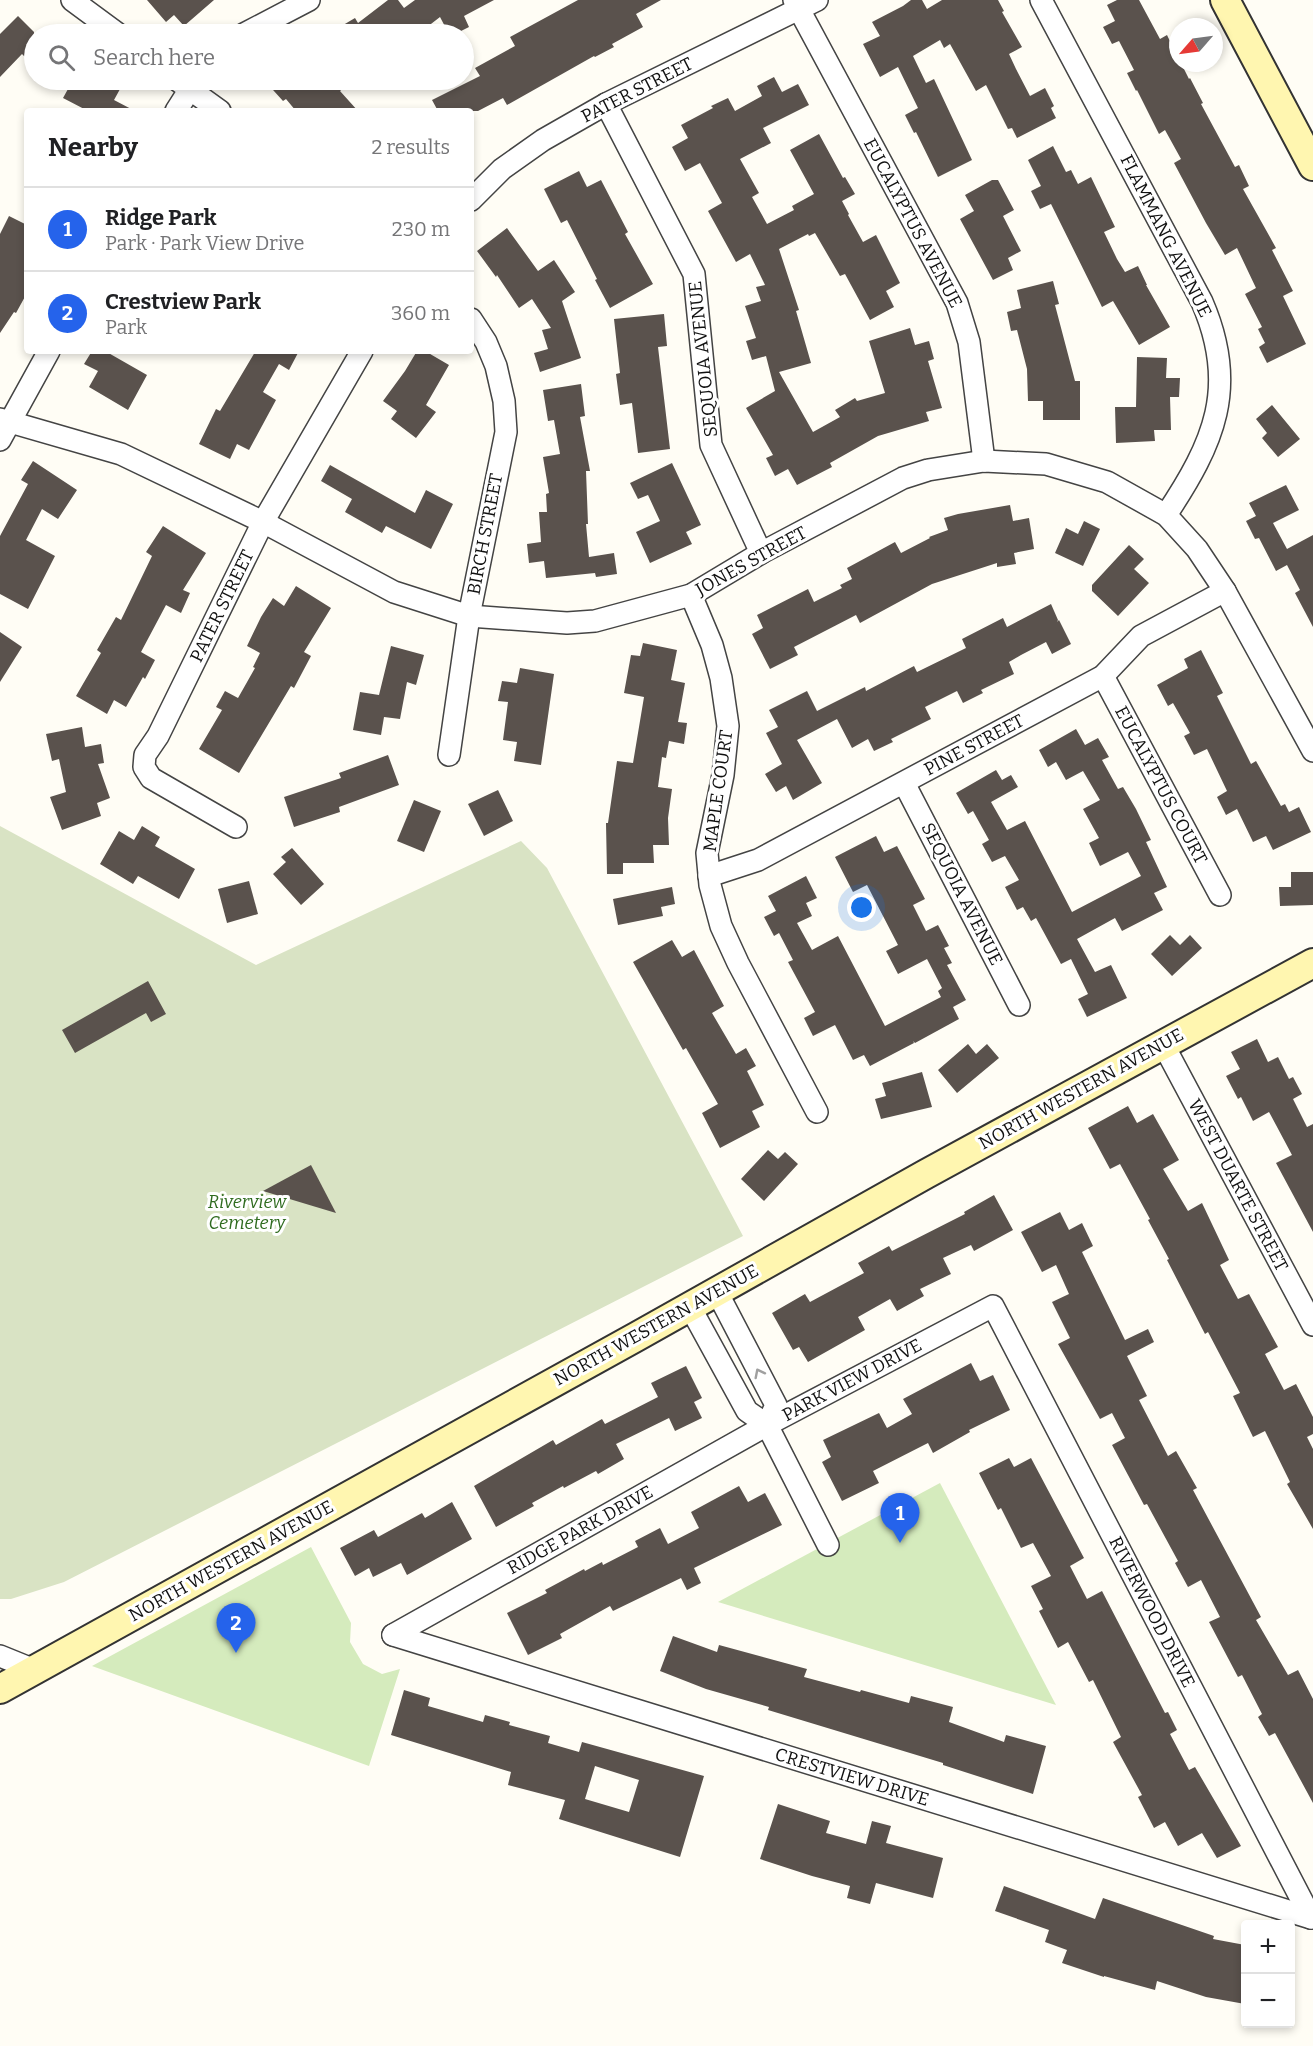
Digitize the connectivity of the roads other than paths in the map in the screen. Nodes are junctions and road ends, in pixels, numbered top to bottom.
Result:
1 (72, 0) edge
2 (309, 0) edge
3 (1041, 0) edge
4 (1225, 0) edge
5 (803, 3) edge
6 (104, 24) edge
7 (263, 24) edge
8 (186, 90) edge
9 (197, 90) edge
10 (606, 105) junction
11 (177, 108) edge
12 (217, 108) edge
13 (1313, 166) edge
14 (474, 197) edge
15 (474, 324) edge
16 (47, 354) edge
17 (360, 354) edge
18 (5, 420) edge
19 (0, 440) edge
20 (984, 461) junction
21 (1166, 515) junction
22 (263, 522) junction
23 (761, 553) junction
24 (1225, 591) junction
25 (691, 595) junction
26 (469, 616) junction
27 (1102, 676) junction
28 (1313, 751) edge
29 (449, 755) dead end
30 (904, 783) junction
31 (236, 827) dead end
32 (709, 876) junction
33 (1220, 895) dead end
34 (1313, 963) edge
35 (1019, 1005) dead end
36 (1163, 1044) junction
37 (817, 1112) dead end
38 (717, 1292) junction
39 (993, 1306) joint
40 (690, 1307) junction
41 (1313, 1325) edge
42 (766, 1425) junction
43 (828, 1545) dead end
44 (393, 1635) joint
45 (0, 1656) edge
46 (32, 1669) junction
47 (0, 1689) edge
48 (1311, 1918) joint

1 - 6 street
2 - 7 street
3 - 21 street, FLAMMANG AVENUE
4 - 13 main road
5 - 10 street, PATER STREET
5 - 20 street, EUCALYPTUS AVENUE
8 - 11 street
9 - 12 street
10 - 14 street, PATER STREET
10 - 23 street, SEQUOIA AVENUE
15 - 26 street, BIRCH STREET
16 - 18 street
17 - 22 street, PATER STREET
18 - 19 street
18 - 22 street, JONES STREET
20 - 21 street, JONES STREET
20 - 23 street, JONES STREET
21 - 24 street, JONES STREET
22 - 26 street, JONES STREET
22 - 31 street, PATER STREET
23 - 25 street, JONES STREET
24 - 27 street, PINE STREET
24 - 28 street, JONES STREET
25 - 26 street, JONES STREET
25 - 32 street, MAPLE COURT
26 - 29 street, BIRCH STREET
27 - 30 street, PINE STREET
27 - 33 street, EUCALYPTUS COURT
30 - 32 street, PINE STREET
30 - 35 street, SEQUOIA AVENUE
32 - 37 street, MAPLE COURT
34 - 36 main road, NORTH WESTERN AVENUE
36 - 38 main road, NORTH WESTERN AVENUE
36 - 41 street, WEST DUARTE STREET
38 - 40 main road, NORTH WESTERN AVENUE
42 -> 38 street
39 - 42 street, PARK VIEW DRIVE
39 - 48 street, RIVERWOOD DRIVE
40 - 42 street
40 - 46 main road, NORTH WESTERN AVENUE
42 - 43 street, PARK VIEW DRIVE
42 - 44 street, RIDGE PARK DRIVE
44 - 48 street, CRESTVIEW DRIVE
45 - 46 street
46 - 47 main road, NORTH WESTERN AVENUE

